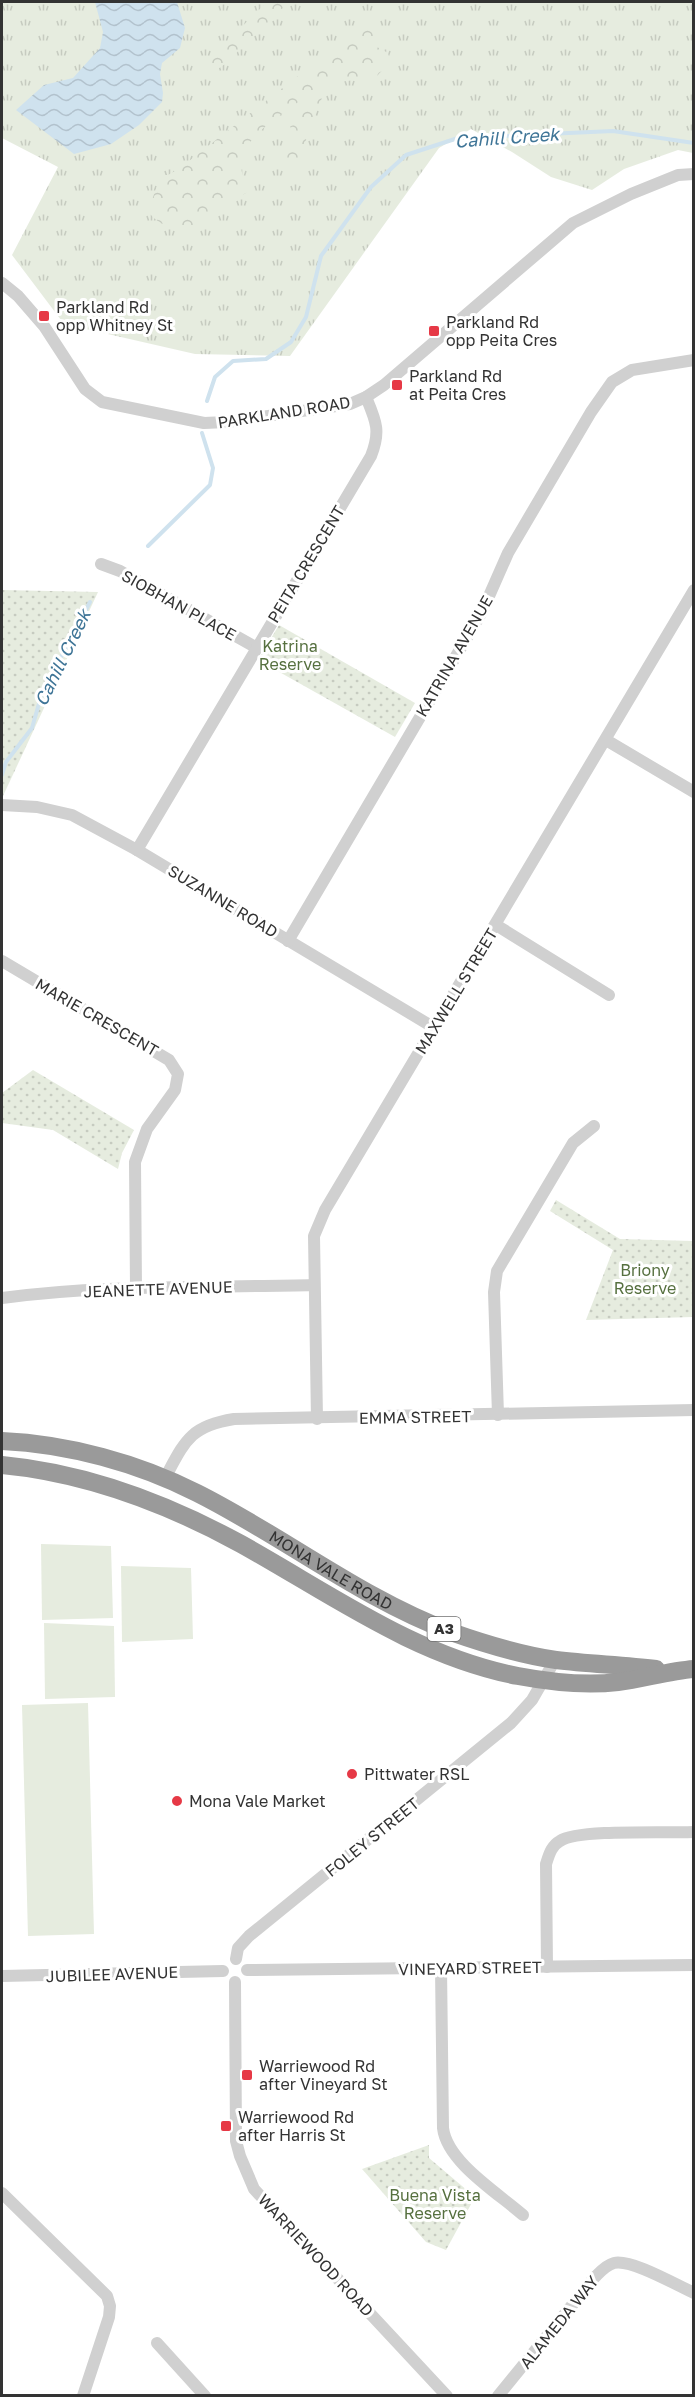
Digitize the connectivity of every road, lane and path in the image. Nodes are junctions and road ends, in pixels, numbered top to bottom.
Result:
1 (693, 174) edge
2 (2, 283) edge
3 (693, 360) edge
4 (366, 398) junction
5 (101, 564) dead end
6 (692, 596) edge
7 (257, 648) junction
8 (606, 740) junction
9 (693, 792) edge
10 (2, 805) edge
11 (137, 850) junction
12 (496, 925) junction
13 (288, 940) junction
14 (2, 961) edge
15 (609, 995) dead end
16 (433, 1027) junction
17 (594, 1126) dead end
18 (314, 1285) junction
19 (136, 1289) junction
20 (2, 1298) edge
21 (693, 1410) edge
22 (498, 1415) junction
23 (317, 1419) junction
24 (2, 1441) edge
25 (2, 1465) edge
26 (72, 1476) junction
27 (165, 1478) junction
28 (190, 1518) junction
29 (555, 1660) junction
30 (693, 1669) edge
31 (672, 1671) junction
32 (544, 1680) junction
33 (693, 1832) edge
34 (236, 1959) junction
35 (693, 1965) edge
36 (547, 1967) junction
37 (441, 1968) junction
38 (247, 1970) junction
39 (223, 1971) junction
40 (2, 1976) edge
41 (235, 1982) junction
42 (2, 2193) edge
43 (523, 2215) dead end
44 (693, 2293) edge
45 (157, 2343) dead end
46 (83, 2396) edge
47 (205, 2396) edge
48 (447, 2396) edge
49 (498, 2396) edge

1 - 4 street, PARKLAND ROAD
2 - 4 street, PARKLAND ROAD
3 - 13 street, KATRINA AVENUE
4 - 7 street, PEITA CRESCENT
5 - 7 street, SIOBHAN PLACE
6 - 8 street, MAXWELL STREET
7 - 11 street, PEITA CRESCENT
8 - 9 street
8 - 12 street, MAXWELL STREET
10 - 11 street, SUZANNE ROAD
11 - 13 street, SUZANNE ROAD
12 - 15 street
12 - 16 street, MAXWELL STREET
13 - 16 street, SUZANNE ROAD
14 - 19 street, MARIE CRESCENT
16 - 18 street, MAXWELL STREET
17 - 22 street
18 - 19 street, JEANETTE AVENUE
18 - 23 street, MAXWELL STREET
19 - 20 street, JEANETTE AVENUE
21 - 22 street, EMMA STREET
22 - 23 street, EMMA STREET
23 - 27 street, EMMA STREET
24 - 27 highway, MONA VALE ROAD / A3
25 - 26 highway, MONA VALE ROAD / A3
26 - 27 highway
26 - 28 highway, MONA VALE ROAD / A3
27 - 28 highway
27 - 29 highway, MONA VALE ROAD / A3
28 - 32 highway, MONA VALE ROAD / A3
29 - 31 highway, MONA VALE ROAD / A3
29 - 32 street, FOLEY STREET
30 - 31 highway, MONA VALE ROAD / A3
31 - 32 highway, MONA VALE ROAD / A3
32 - 34 street, FOLEY STREET
33 - 36 street
34 - 38 street
34 - 39 street
35 - 36 street, VINEYARD STREET
36 - 37 street, VINEYARD STREET
37 - 38 street, VINEYARD STREET
37 - 43 street
38 - 41 street
39 - 40 street, JUBILEE AVENUE
39 - 41 street
41 - 48 street, WARRIEWOOD ROAD
42 - 46 street
44 - 49 street, ALAMEDA WAY
45 - 47 street

